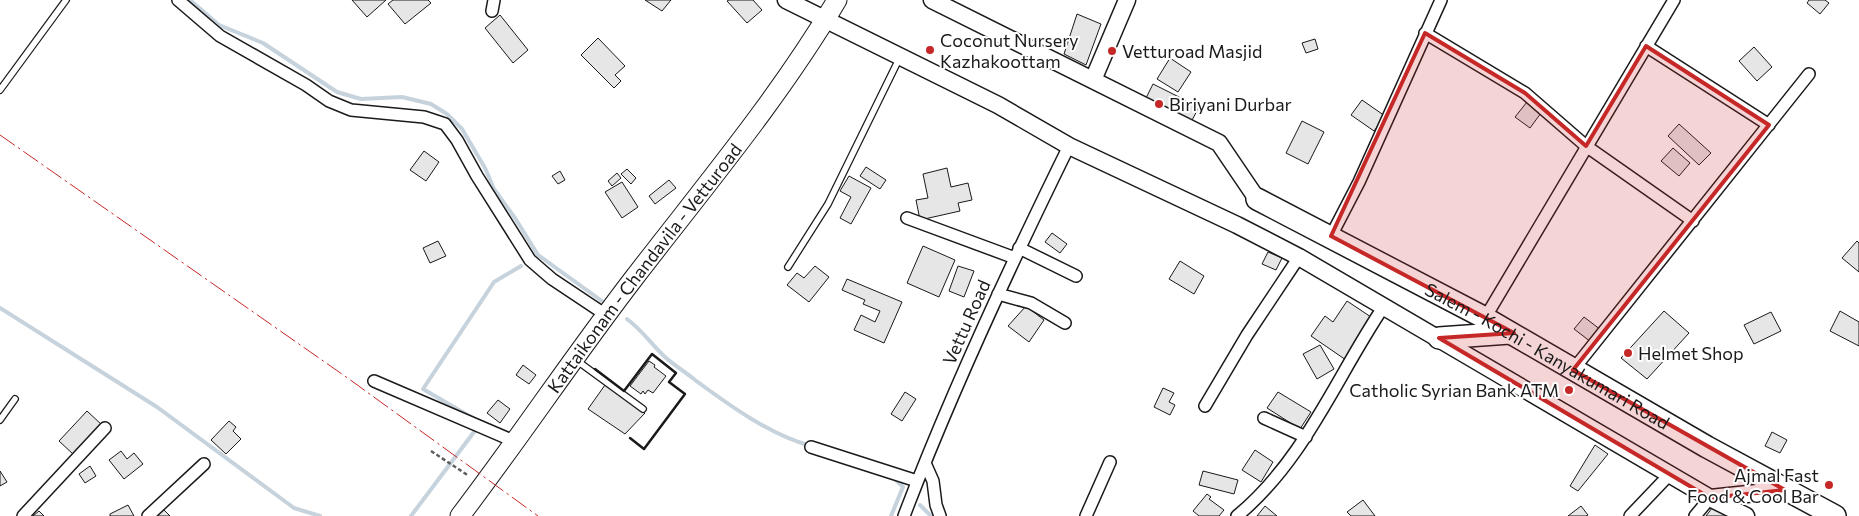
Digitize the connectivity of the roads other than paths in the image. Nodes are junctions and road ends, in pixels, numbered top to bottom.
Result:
1 (66, 0) edge
2 (178, 0) edge
3 (786, 0) edge
4 (837, 0) edge
5 (932, 0) edge
6 (1127, 0) edge
7 (1441, 0) edge
8 (1674, 0) edge
9 (949, 4) edge
10 (826, 19) junction
11 (1425, 33) junction
12 (1646, 46) junction
13 (900, 58) junction
14 (1809, 74) dead end
15 (1093, 80) junction
16 (0, 90) edge
17 (1770, 125) junction
18 (1069, 146) junction
19 (1586, 146) junction
20 (1257, 199) joint
21 (907, 218) dead end
22 (1693, 221) junction
23 (1330, 236) junction
24 (1017, 253) junction
25 (1299, 257) junction
26 (788, 267) dead end
27 (1076, 276) dead end
28 (998, 294) junction
29 (1384, 306) junction
30 (606, 315) junction
31 (1485, 318) junction
32 (1065, 323) dead end
33 (1510, 333) junction
34 (1439, 338) junction
35 (574, 358) junction
36 (1573, 370) junction
37 (374, 381) dead end
38 (15, 399) dead end
39 (1205, 406) dead end
40 (643, 409) dead end
41 (1264, 418) dead end
42 (0, 420) edge
43 (105, 428) dead end
44 (1306, 437) junction
45 (516, 442) junction
46 (811, 447) dead end
47 (924, 462) junction
48 (1110, 462) dead end
49 (204, 464) dead end
50 (1670, 474) junction
51 (918, 481) junction
52 (1785, 490) junction
53 (1710, 498) junction
54 (23, 516) edge
55 (148, 516) edge
56 (460, 516) edge
57 (904, 516) edge
58 (940, 516) edge
59 (1086, 516) edge
60 (1238, 516) edge
61 (1630, 516) edge
62 (1696, 516) edge
63 (1746, 516) edge
64 (1835, 516) edge

1 - 16 lane
2 - 30 street
3 - 10 street
4 - 10 main road, Kattaikonam - Chandavila - Vetturoad
5 - 9 street
6 - 15 street
7 - 11 street
8 - 12 street
9 - 15 street
10 - 13 street
10 - 30 main road, Kattaikonam - Chandavila - Vetturoad
11 - 19 street
11 - 23 street
12 - 17 street
12 - 19 street
13 - 18 street
13 - 26 lane
14 - 17 street
15 - 20 street
17 - 22 street
18 - 24 street, Vettu Road
18 - 25 street
19 - 22 street
19 - 31 street
20 - 23 highway, Salem - Kochi - Kanyakumari Road
21 - 24 street
22 - 36 street
23 - 31 highway, Salem - Kochi - Kanyakumari Road
24 - 27 street
24 - 28 street, Vettu Road
25 - 29 street
25 - 39 street
28 - 32 street
28 - 47 street, Vettu Road
29 - 34 street
29 - 44 street
30 - 35 main road, Kattaikonam - Chandavila - Vetturoad
31 - 33 highway, Salem - Kochi - Kanyakumari Road
33 - 34 highway
33 - 36 highway, Salem - Kochi - Kanyakumari Road
34 - 50 street
35 - 40 lane
35 - 45 main road, Kattaikonam - Chandavila - Vetturoad
36 - 52 highway, Salem - Kochi - Kanyakumari Road
37 - 45 street
38 - 42 lane
41 - 44 street
43 - 54 street
44 - 60 street
45 - 56 main road, Kattaikonam - Chandavila - Vetturoad
46 - 51 street
47 - 51 street, Vettu Road
47 - 58 street
48 - 59 street
49 - 55 street
50 - 53 street
50 - 61 street
51 - 57 street, Vettu Road
52 - 53 street
52 - 64 highway, Salem - Kochi - Kanyakumari Road
53 - 62 street
53 - 63 street

